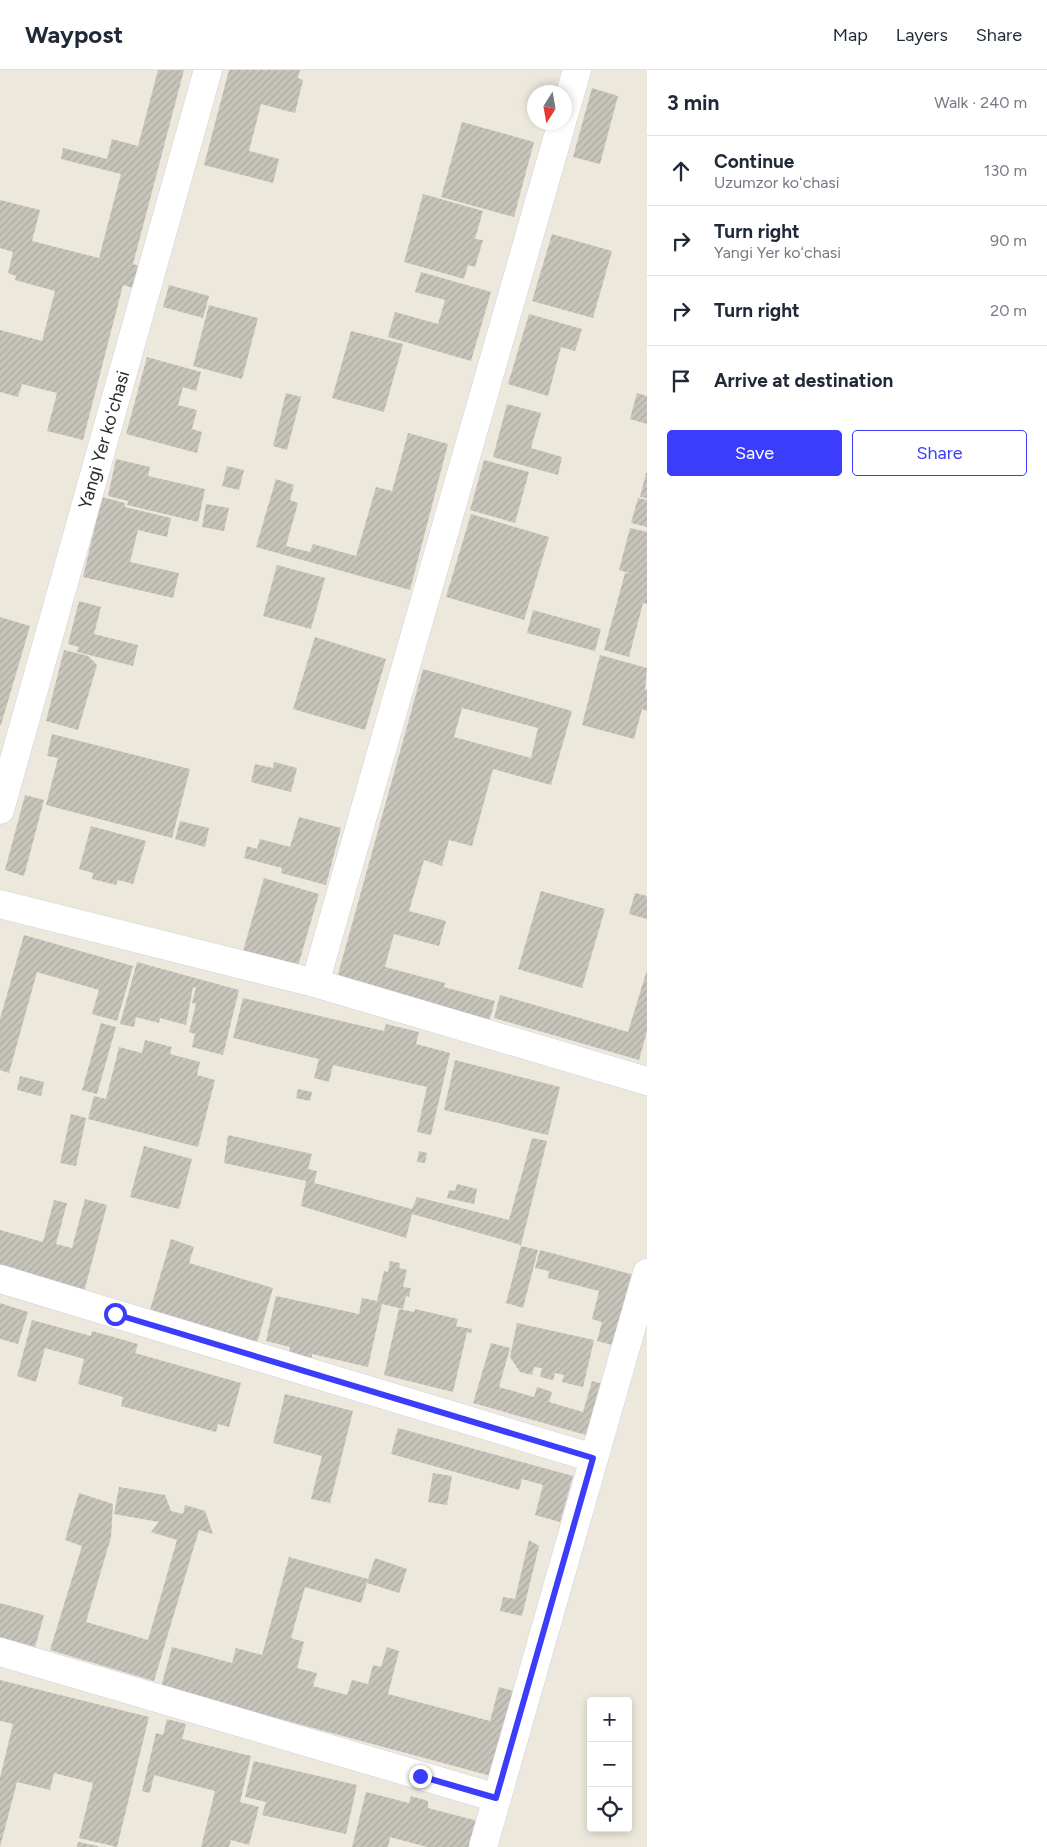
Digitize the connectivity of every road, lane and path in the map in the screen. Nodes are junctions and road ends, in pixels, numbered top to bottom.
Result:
1 (208, 70) edge
2 (577, 70) edge
3 (572, 87) edge
4 (560, 130) edge
5 (0, 810) edge
6 (0, 904) edge
7 (0, 918) edge
8 (0, 925) edge
9 (315, 983) junction
10 (647, 1081) edge
11 (647, 1272) edge
12 (0, 1279) edge
13 (593, 1458) junction
14 (0, 1652) edge
15 (496, 1798) junction
16 (483, 1847) edge

1 - 5 street, Yangi Yer koʻchasi
2 - 3 street
4 - 9 street
6 - 9 street
7 - 8 street
9 - 10 street
11 - 13 street
12 - 13 street
13 - 15 street
14 - 15 street
15 - 16 street

